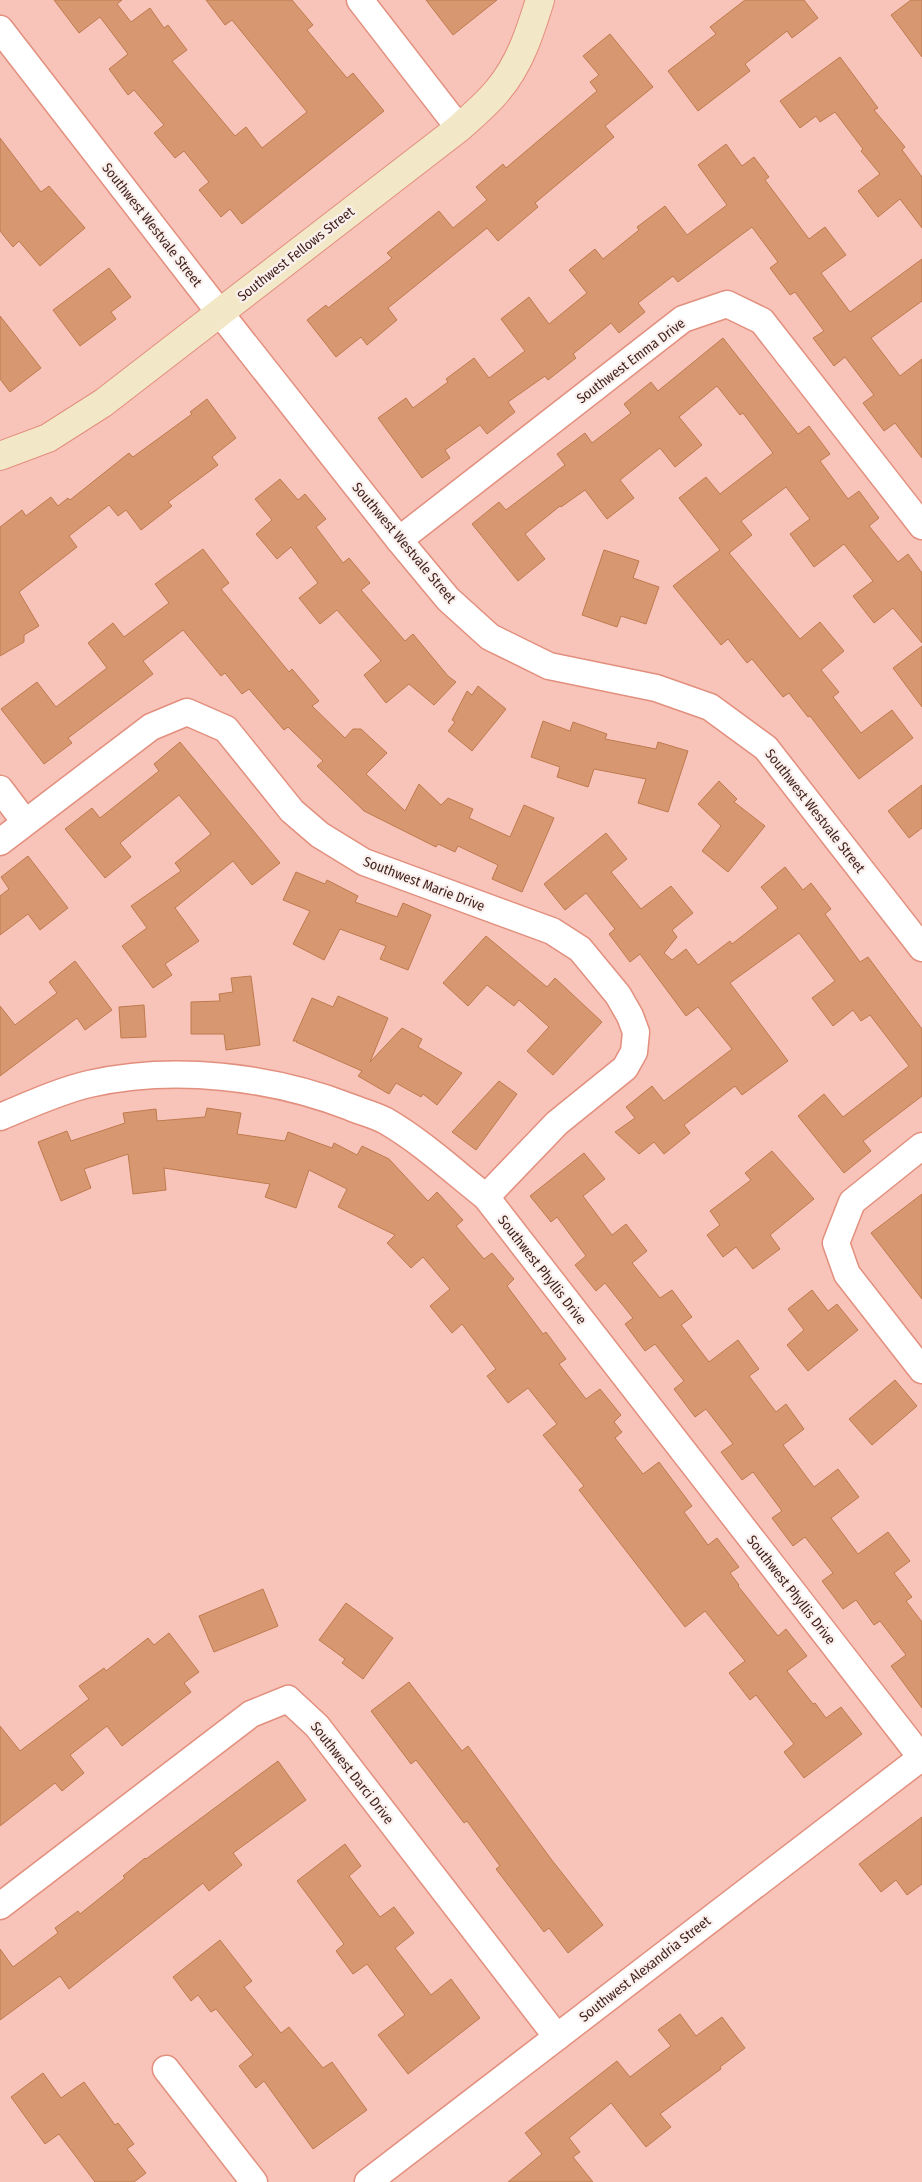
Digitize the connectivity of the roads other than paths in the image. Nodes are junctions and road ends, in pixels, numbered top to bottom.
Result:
1 (360, 0) edge
2 (540, 0) edge
3 (0, 29) edge
4 (459, 128) junction
5 (220, 313) junction
6 (0, 456) edge
7 (922, 526) edge
8 (399, 540) junction
9 (0, 789) edge
10 (25, 822) junction
11 (0, 842) edge
12 (922, 948) edge
13 (0, 1117) edge
14 (922, 1146) edge
15 (486, 1197) junction
16 (922, 1370) edge
17 (922, 1757) edge
18 (0, 1906) edge
19 (557, 2037) junction
20 (166, 2069) dead end
21 (254, 2182) edge
22 (368, 2182) edge

1 - 4 street
2 - 4 street, Southwest Fellows Street
3 - 5 street, Southwest Westvale Street
4 - 5 street, Southwest Fellows Street
5 - 6 street, Southwest Fellows Street
5 - 8 street, Southwest Westvale Street
7 - 8 street, Southwest Emma Drive
8 - 12 street, Southwest Westvale Street
9 - 10 street
10 - 11 street, Southwest Marie Drive
10 - 15 street, Southwest Marie Drive
13 - 15 street, Southwest Phyllis Drive
14 - 16 street
15 - 17 street, Southwest Phyllis Drive
17 - 19 street, Southwest Alexandria Street
18 - 19 street, Southwest Darci Drive
19 - 22 street, Southwest Alexandria Street
20 - 21 street

